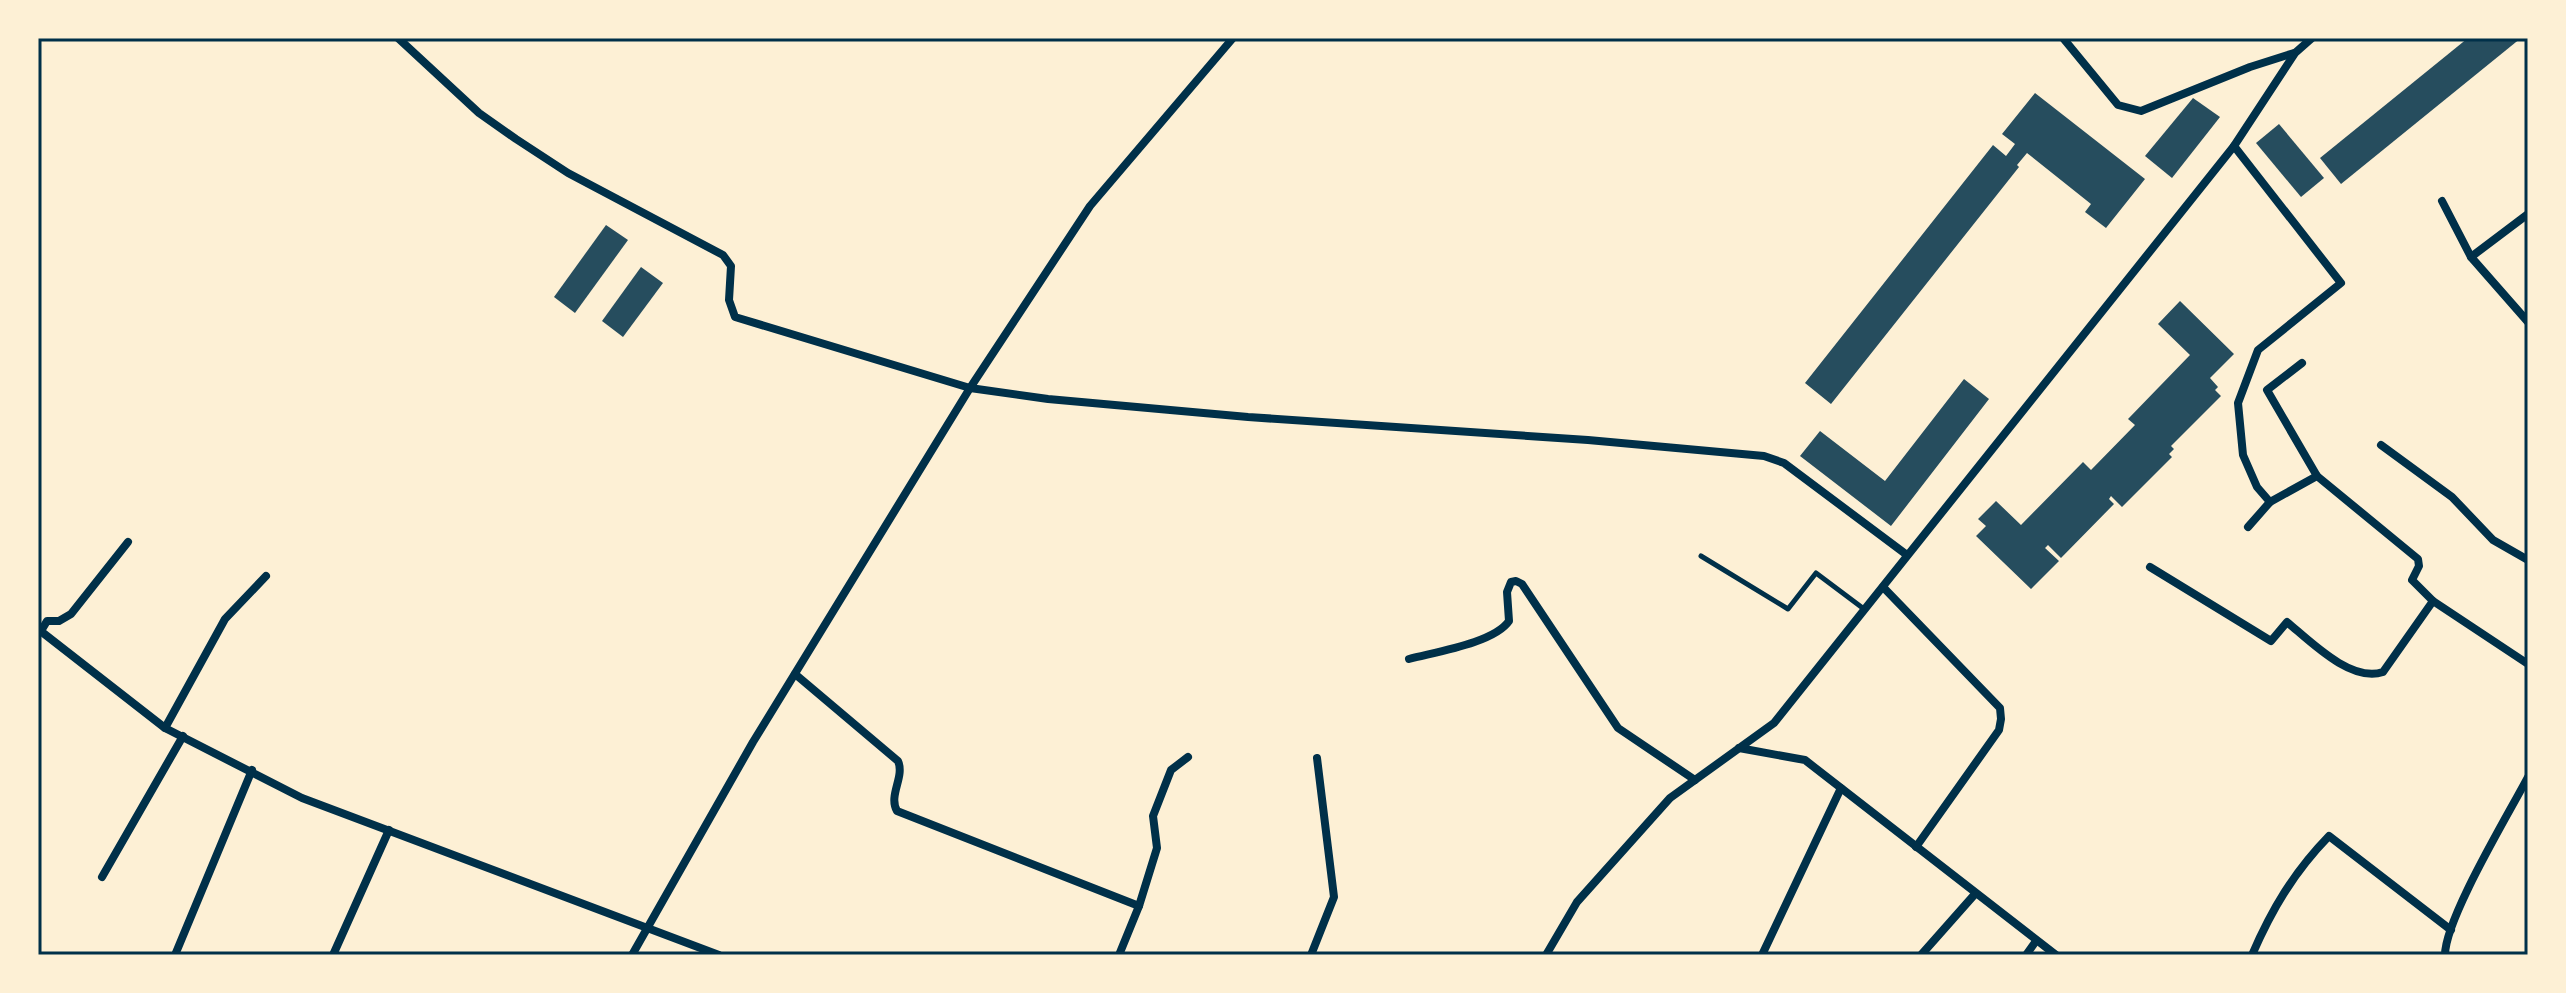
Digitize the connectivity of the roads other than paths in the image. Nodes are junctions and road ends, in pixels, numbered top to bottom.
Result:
1 (398, 38) edge
2 (1233, 38) edge
3 (2063, 38) edge
4 (2312, 38) edge
5 (2295, 53) junction
6 (2234, 146) junction
7 (2442, 201) dead end
8 (2528, 214) edge
9 (2471, 257) junction
10 (2528, 322) edge
11 (2302, 363) dead end
12 (970, 388) junction
13 (2381, 445) dead end
14 (2317, 476) junction
15 (2270, 502) junction
16 (2248, 527) dead end
17 (128, 542) dead end
18 (1907, 555) junction
19 (1701, 556) dead end
20 (2528, 560) edge
21 (2150, 567) dead end
22 (266, 576) dead end
23 (1883, 587) junction
24 (2433, 601) junction
25 (1865, 609) junction
26 (39, 630) edge
27 (1409, 659) dead end
28 (2528, 664) edge
29 (795, 674) junction
30 (165, 728) junction
31 (183, 736) junction
32 (1739, 748) junction
33 (1188, 757) dead end
34 (1317, 758) dead end
35 (252, 770) junction
36 (2528, 777) edge
37 (1695, 780) junction
38 (1841, 788) junction
39 (389, 830) junction
40 (1916, 847) junction
41 (102, 877) dead end
42 (1975, 894) junction
43 (1139, 906) junction
44 (648, 927) junction
45 (2451, 930) junction
46 (2036, 941) junction
47 (175, 955) edge
48 (333, 955) edge
49 (632, 955) edge
50 (719, 955) edge
51 (1119, 955) edge
52 (1311, 955) edge
53 (1546, 955) edge
54 (1762, 955) edge
55 (1921, 955) edge
56 (2026, 955) edge
57 (2056, 955) edge
58 (2252, 955) edge
59 (2445, 955) edge

1 - 12 street
2 - 12 street
3 - 5 street
4 - 5 street
5 - 6 street
6 - 15 street
6 - 18 street
7 - 9 street
8 - 9 street
9 - 10 street
11 - 14 street
12 - 18 street
12 - 29 street
13 - 20 street
14 - 15 street
14 - 24 street
15 - 16 street
17 - 26 street
18 - 23 street
19 - 25 lane
21 - 24 street
22 - 30 street
23 - 25 street
23 - 40 street
24 - 28 street
25 - 32 street
26 - 30 street
27 - 37 street
29 - 43 street
29 - 44 street
30 - 31 street
31 - 35 street
31 - 41 street
32 - 37 street
32 - 38 street
33 - 43 street
34 - 52 street
35 - 39 street
35 - 47 street
36 - 45 street
37 - 53 street
38 - 40 street
38 - 54 street
39 - 44 street
39 - 48 street
40 - 42 street
42 - 46 street
42 - 55 street
43 - 51 street
44 - 49 street
44 - 50 street
45 - 58 street
45 - 59 street
46 - 56 street
46 - 57 street

